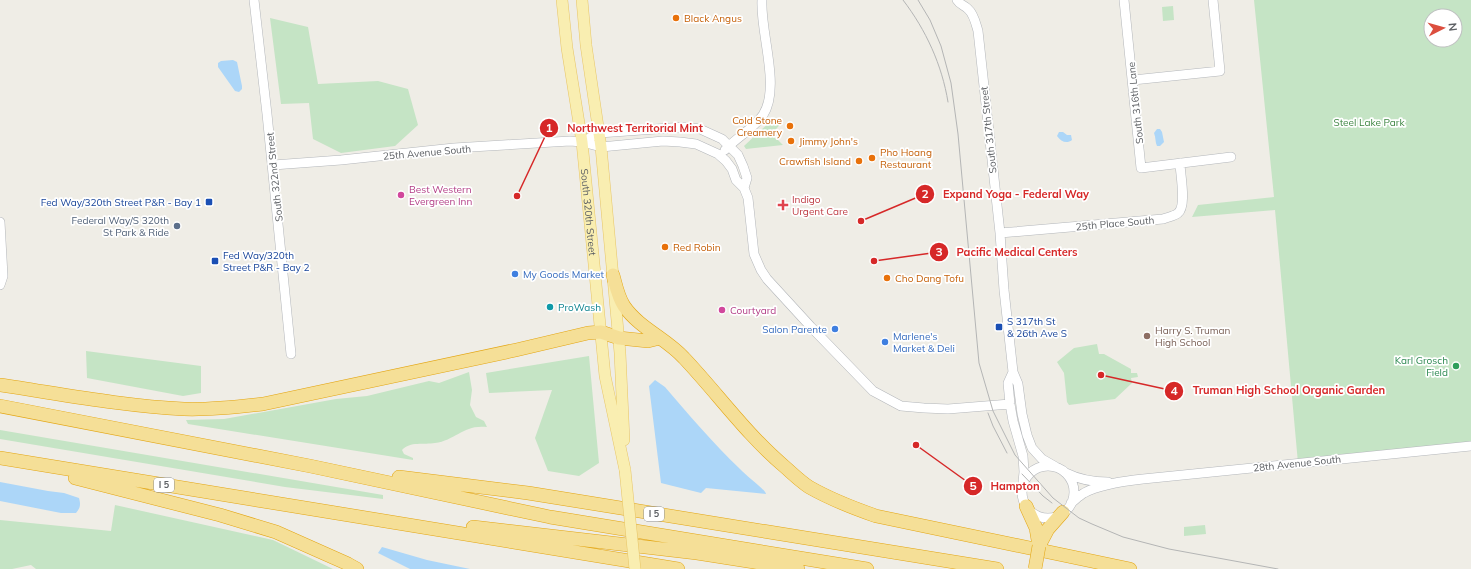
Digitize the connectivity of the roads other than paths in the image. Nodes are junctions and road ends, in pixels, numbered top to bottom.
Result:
1 (254, 0) edge
2 (562, 0) edge
3 (582, 0) edge
4 (762, 0) edge
5 (957, 0) edge
6 (1124, 0) edge
7 (1213, 0) edge
8 (969, 5) edge
9 (1133, 80) junction
10 (599, 132) junction
11 (582, 142) junction
12 (729, 146) junction
13 (601, 147) junction
14 (720, 156) junction
15 (1231, 157) dead end
16 (1180, 163) junction
17 (272, 165) junction
18 (744, 188) junction
19 (0, 222) edge
20 (1000, 233) junction
21 (613, 275) junction
22 (0, 285) edge
23 (601, 332) junction
24 (619, 338) junction
25 (660, 338) junction
26 (291, 354) dead end
27 (1013, 372) junction
28 (0, 385) edge
29 (1010, 404) junction
30 (0, 406) edge
31 (1471, 446) edge
32 (0, 458) edge
33 (310, 466) junction
34 (1056, 467) junction
35 (625, 470) junction
36 (1065, 473) junction
37 (1124, 482) junction
38 (1023, 484) junction
39 (1026, 506) junction
40 (1067, 508) junction
41 (328, 511) junction
42 (1042, 529) junction
43 (357, 569) edge
44 (635, 569) edge
45 (678, 569) edge
46 (798, 569) edge
47 (867, 569) edge
48 (997, 569) edge
49 (1035, 569) edge
50 (1130, 569) edge

1 - 17 street, South 322nd Street
2 - 11 main road, South 320th Street
3 - 10 main road, South 320th Street
4 - 12 street
5 - 8 street, South 317th Street
6 - 9 street, South 316th Lane
7 - 9 street
8 - 20 street, South 317th Street
9 - 16 street, South 316th Lane
10 - 11 street
10 - 12 street
10 - 13 main road, South 320th Street
11 - 13 street, 25th Avenue South
11 - 17 street, 25th Avenue South
11 - 23 main road, South 320th Street
12 - 14 street
12 - 18 street
13 - 14 street, 25th Avenue South
13 - 21 main road, South 320th Street
14 - 18 street
15 - 16 street
16 - 20 street, 25th Place South
17 - 26 street, South 322nd Street
18 - 29 street
19 - 22 street
20 - 27 street, South 317th Street
21 - 24 main road, South 320th Street
21 - 25 highway
23 - 24 highway
23 - 28 highway
23 - 35 main road, South 320th Street
24 - 25 highway
24 - 35 main road, South 320th Street
25 - 50 highway
27 - 29 street, South 317th Street
27 - 34 street, South 317th Street
29 - 38 street, South 317th Street
30 - 33 highway, I 5
31 - 37 street, 28th Avenue South
32 - 41 highway, I 5
32 - 43 highway
33 - 47 highway
33 - 48 highway, I 5
34 - 36 street
34 - 38 street
35 - 44 main road, South 320th Street, bridge
36 - 37 street, 28th Avenue South
36 - 40 street
37 - 40 street, 28th Avenue South
38 - 39 street
39 - 40 street
39 - 42 highway
40 - 42 highway
41 - 45 highway, I 5
41 - 46 highway
42 - 49 highway, bridge

